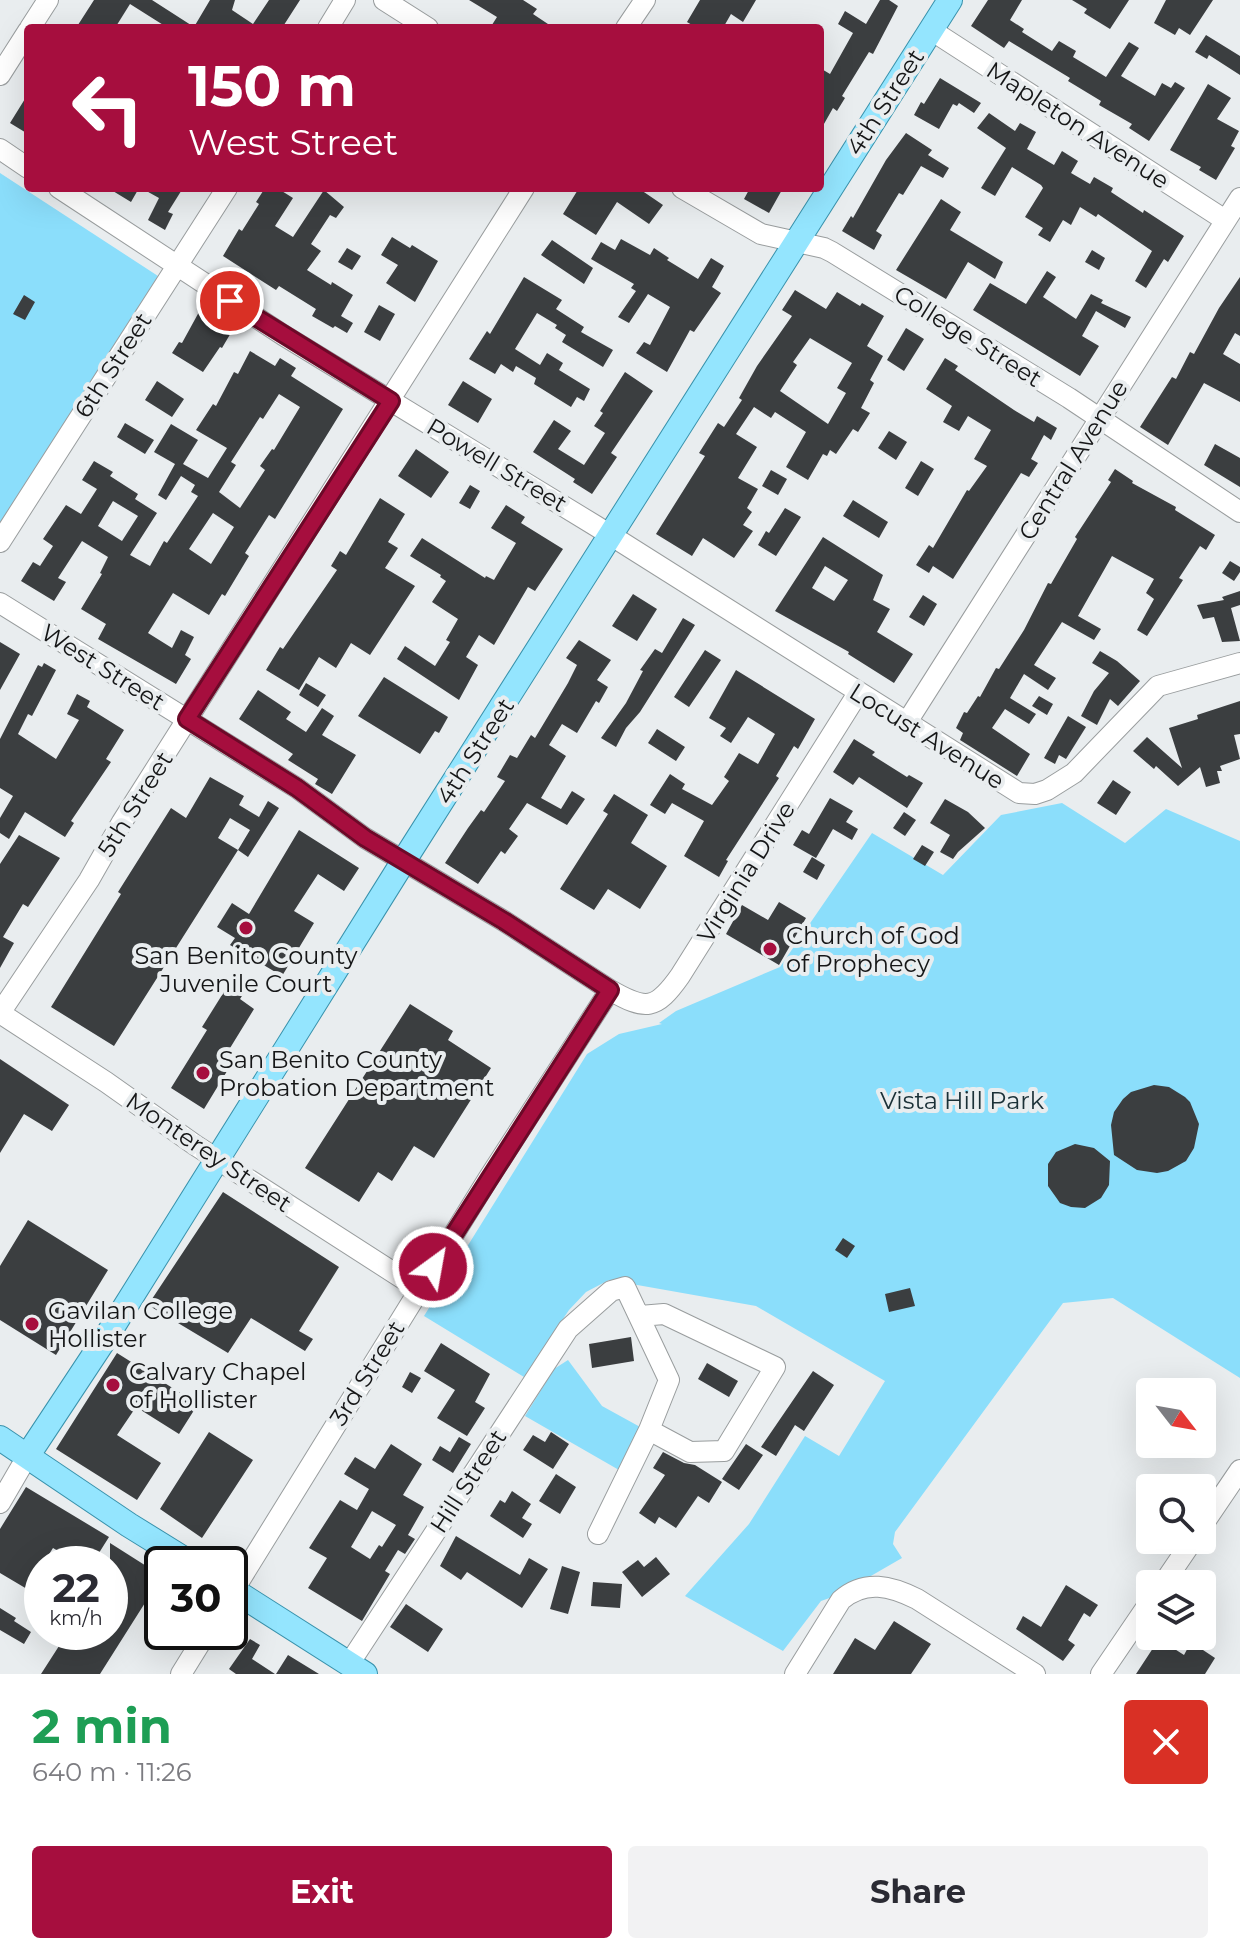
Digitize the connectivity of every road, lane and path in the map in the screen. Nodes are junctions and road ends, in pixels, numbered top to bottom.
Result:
1 (48, 0) edge
2 (345, 0) edge
3 (384, 0) edge
4 (645, 0) edge
5 (950, 0) edge
6 (33, 24) edge
7 (330, 24) edge
8 (422, 24) edge
9 (629, 24) edge
10 (931, 30) junction
11 (24, 38) edge
12 (0, 75) edge
13 (0, 149) edge
14 (24, 165) edge
15 (65, 192) edge
16 (224, 192) edge
17 (522, 192) edge
18 (689, 192) edge
19 (1240, 198) edge
20 (1225, 220) junction
21 (795, 241) junction
22 (178, 266) junction
23 (391, 401) junction
24 (1099, 419) junction
25 (1240, 512) edge
26 (610, 536) junction
27 (0, 542) edge
28 (0, 603) edge
29 (1240, 663) edge
30 (858, 693) junction
31 (187, 719) junction
32 (907, 722) junction
33 (403, 862) junction
34 (610, 990) junction
35 (0, 1013) edge
36 (218, 1159) junction
37 (419, 1289) junction
38 (640, 1316) junction
39 (649, 1430) junction
40 (0, 1438) edge
41 (28, 1455) junction
42 (1240, 1470) edge
43 (0, 1503) edge
44 (1216, 1505) edge
45 (598, 1534) dead end
46 (163, 1546) edge
47 (248, 1564) edge
48 (248, 1602) edge
49 (1136, 1623) edge
50 (196, 1650) edge
51 (357, 1669) edge
52 (798, 1673) edge
53 (181, 1674) edge
54 (1035, 1674) edge
55 (1101, 1674) edge

1 - 6 street
2 - 7 street
3 - 8 street
4 - 9 street
5 - 10 main road, 4th Street
10 - 20 street, Mapleton Avenue
10 - 21 main road, 4th Street
11 - 12 street
13 - 14 street
15 - 22 street, Powell Street
16 - 22 street, 6th Street
17 - 23 street, 5th Street
18 - 21 street, College Street
19 - 20 street, Central Avenue
20 - 24 street, Central Avenue
21 - 24 street, College Street
21 - 26 main road, 4th Street
22 - 23 street, Powell Street
22 - 27 street, 6th Street
23 - 26 street, Powell Street
23 - 31 street, 5th Street
24 - 25 street, College Street
24 - 32 street, Central Avenue
26 - 30 street, Locust Avenue
26 - 33 main road, 4th Street
28 - 31 street, West Street
29 - 32 street, Locust Avenue
30 - 32 street, Locust Avenue
30 - 34 street, Virginia Drive
31 - 33 street, West Street
31 - 35 street, 5th Street
33 - 34 street, West Street
33 - 36 main road, 4th Street
34 - 37 street, 3rd Street
35 - 36 street, Monterey Street
36 - 37 street, Monterey Street
36 - 41 main road, 4th Street
37 - 47 street, 3rd Street
38 - 39 street
38 - 39 street
38 - 51 street, Hill Street
39 - 45 street
40 - 41 main road
41 - 43 street, 4th Street
41 - 46 main road
42 - 44 street
48 - 51 main road
49 - 55 street
50 - 53 street
52 - 54 street

